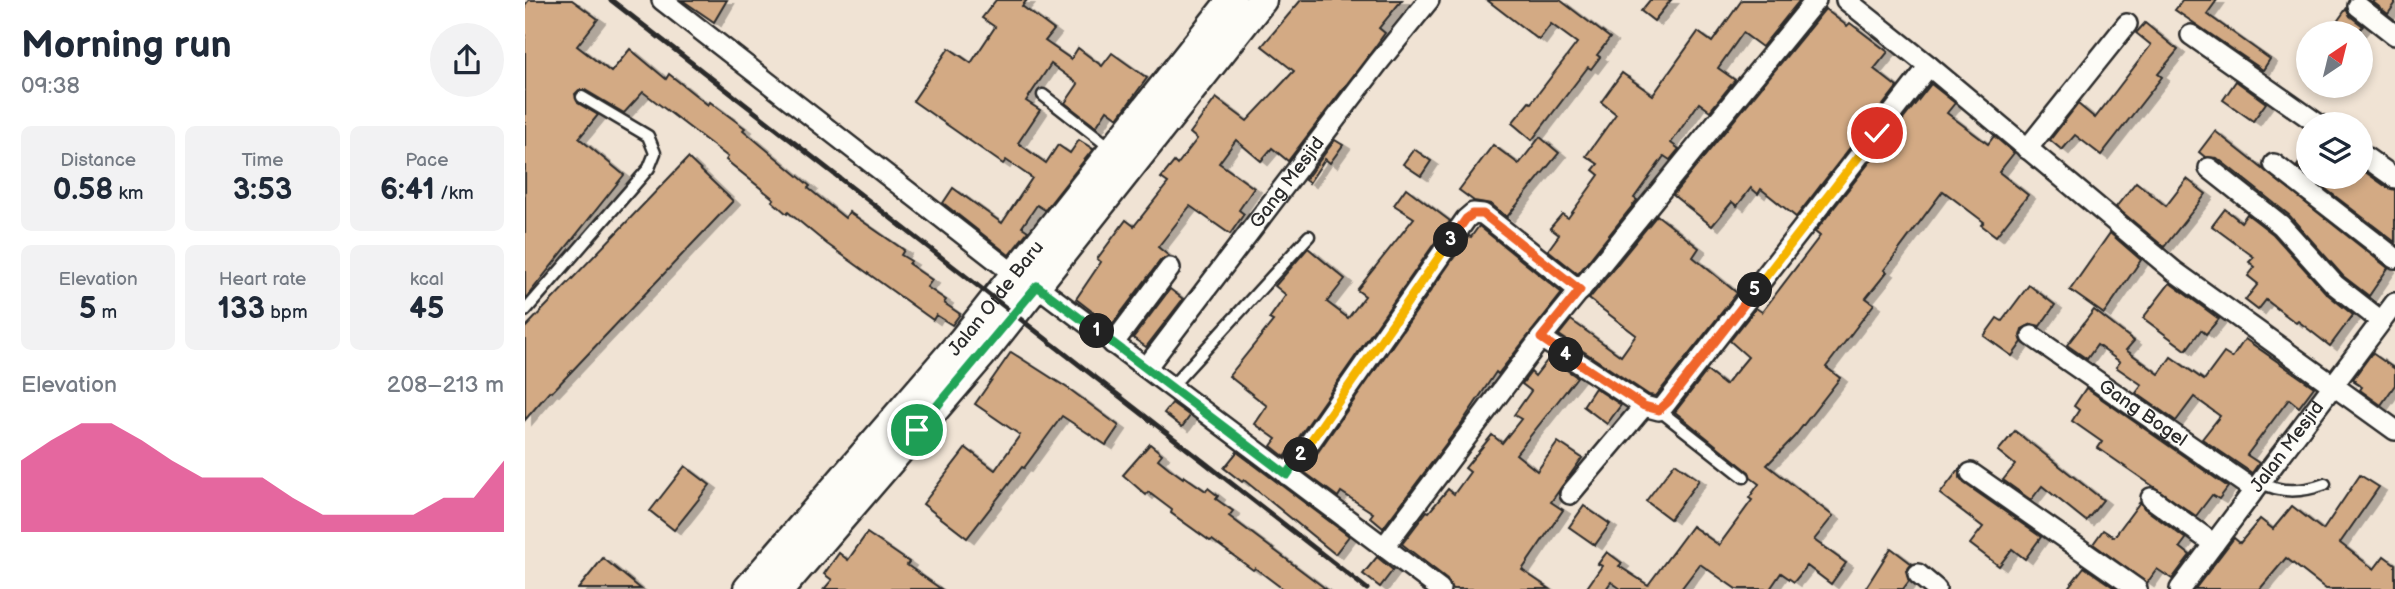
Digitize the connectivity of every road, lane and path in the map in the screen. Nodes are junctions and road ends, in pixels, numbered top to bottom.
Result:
1 (662, 0) edge
2 (1233, 0) edge
3 (1262, 0) edge
4 (1429, 0) edge
5 (1816, 0) edge
6 (1846, 0) edge
7 (2358, 6) dead end
8 (2127, 24) dead end
9 (2191, 35) dead end
10 (2395, 35) edge
11 (1929, 66) junction
12 (1043, 94) dead end
13 (582, 97) dead end
14 (2301, 112) edge
15 (2027, 149) junction
16 (1114, 150) junction
17 (2373, 162) edge
18 (2274, 164) dead end
19 (2209, 168) dead end
20 (2395, 178) edge
21 (1309, 236) dead end
22 (2395, 258) edge
23 (1170, 268) dead end
24 (1026, 280) junction
25 (1580, 290) junction
26 (2395, 303) edge
27 (525, 311) edge
28 (2381, 321) junction
29 (2032, 336) dead end
30 (1541, 338) junction
31 (1113, 344) junction
32 (1146, 369) junction
33 (2333, 385) junction
34 (1171, 387) junction
35 (1651, 408) junction
36 (2395, 430) edge
37 (1971, 473) dead end
38 (1287, 475) junction
39 (1744, 477) dead end
40 (2325, 484) dead end
41 (2257, 486) junction
42 (1570, 494) dead end
43 (2151, 498) dead end
44 (2214, 544) junction
45 (1384, 547) junction
46 (1918, 574) dead end
47 (748, 589) edge
48 (780, 589) edge
49 (1440, 589) edge
50 (1936, 589) edge
51 (2137, 589) edge
52 (2180, 589) edge

1 - 24 street
2 - 16 main road, Jalan Orde Baru
3 - 24 main road, Jalan Orde Baru
4 - 32 street, Gang Mesjid
5 - 25 street
6 - 11 street
7 - 10 street
8 - 15 street
9 - 14 street
11 - 15 street
11 - 35 street
12 - 16 lane
13 - 27 lane
15 - 33 street
16 - 24 main road, Jalan Orde Baru
17 - 20 street
18 - 22 street
19 - 28 street
21 - 34 lane
23 - 31 street
24 - 31 street
24 - 47 main road, Jalan Orde Baru
24 - 48 main road, Jalan Orde Baru
25 - 30 street
25 - 38 street
26 - 28 street, Jalan Mesjid
28 - 33 street, Jalan Mesjid
29 - 41 street, Gang Bogel
30 - 35 street
30 - 45 street
31 - 32 street
32 - 34 street
33 - 36 street
33 - 41 street, Jalan Mesjid
34 - 38 street
35 - 39 lane
35 - 42 street
37 - 51 street
38 - 45 street
40 - 41 lane
41 - 44 street, Jalan Mesjid
43 - 44 street
44 - 52 street, Jalan Mesjid
45 - 49 street
46 - 50 street

